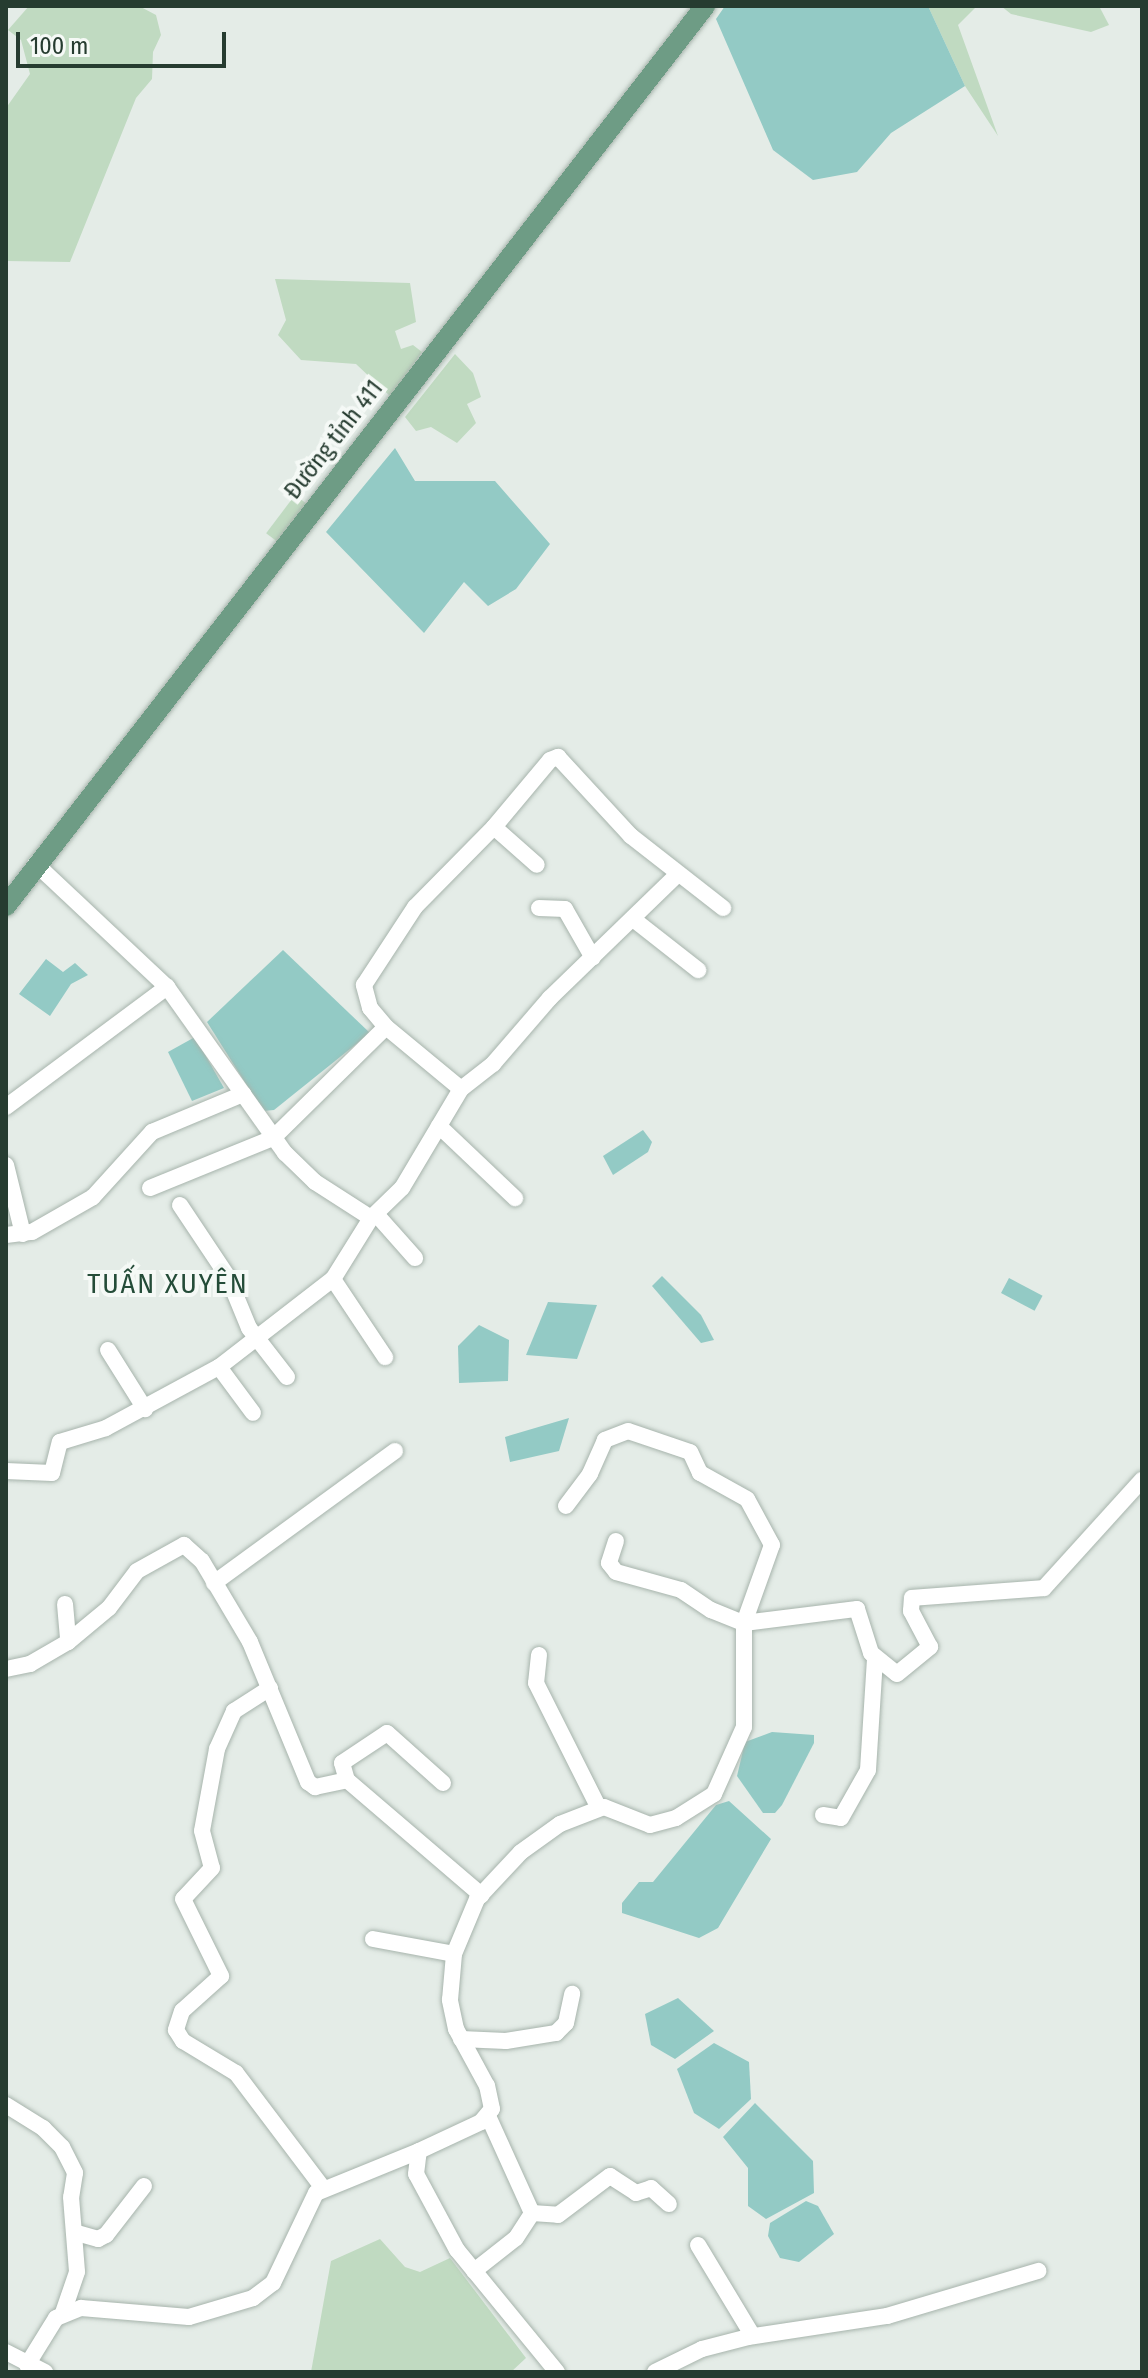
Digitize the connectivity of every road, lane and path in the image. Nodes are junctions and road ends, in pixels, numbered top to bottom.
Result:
1 (705, 6) edge
2 (494, 827) junction
3 (36, 864) junction
4 (537, 865) dead end
5 (677, 875) junction
6 (6, 906) edge
7 (539, 908) dead end
8 (723, 908) dead end
9 (633, 919) junction
10 (593, 958) junction
11 (698, 970) dead end
12 (167, 987) junction
13 (386, 1027) junction
14 (461, 1089) junction
15 (243, 1094) junction
16 (6, 1107) edge
17 (439, 1126) junction
18 (273, 1138) junction
19 (6, 1165) edge
20 (150, 1188) dead end
21 (515, 1198) dead end
22 (180, 1205) dead end
23 (374, 1216) junction
24 (23, 1234) junction
25 (6, 1235) edge
26 (415, 1258) dead end
27 (333, 1279) junction
28 (256, 1338) junction
29 (108, 1350) dead end
30 (385, 1357) dead end
31 (219, 1367) junction
32 (287, 1377) dead end
33 (145, 1409) junction
34 (253, 1413) dead end
35 (395, 1451) dead end
36 (6, 1471) edge
37 (1142, 1480) edge
38 (566, 1506) dead end
39 (616, 1541) dead end
40 (214, 1583) junction
41 (65, 1604) dead end
42 (744, 1623) junction
43 (68, 1642) junction
44 (539, 1655) dead end
45 (875, 1658) junction
46 (6, 1669) edge
47 (270, 1688) junction
48 (347, 1780) junction
49 (443, 1783) dead end
50 (599, 1808) junction
51 (823, 1815) dead end
52 (481, 1895) junction
53 (373, 1939) dead end
54 (454, 1954) junction
55 (572, 1994) dead end
56 (461, 2039) junction
57 (6, 2105) edge
58 (488, 2116) junction
59 (419, 2151) junction
60 (144, 2186) dead end
61 (323, 2188) junction
62 (669, 2204) dead end
63 (532, 2213) junction
64 (77, 2233) junction
65 (698, 2245) dead end
66 (474, 2271) junction
67 (1038, 2271) dead end
68 (63, 2313) junction
69 (753, 2336) junction
70 (6, 2352) edge
71 (38, 2370) edge
72 (557, 2372) edge
73 (655, 2372) edge

1 - 3 main road, Đường tỉnh 411
2 - 4 street
2 - 5 street
2 - 13 street
3 - 6 main road, Đường tỉnh 411
3 - 12 street
5 - 8 street
5 - 9 street
7 - 10 street
9 - 10 street
9 - 11 street
10 - 14 street
12 - 15 street
12 - 16 street
13 - 14 street
13 - 18 street
14 - 17 street
15 - 18 street
15 - 24 street
17 - 21 street
17 - 23 street
18 - 20 street
18 - 23 street
19 - 24 street
22 - 28 street
23 - 26 street
23 - 27 street
24 - 25 street
27 - 28 street
27 - 30 street
28 - 31 street
28 - 32 street
29 - 33 street
31 - 33 street
31 - 34 street
33 - 36 street
35 - 40 street
37 - 45 street
38 - 42 street
39 - 42 street
40 - 43 street
40 - 47 street
41 - 43 street
42 - 45 street
42 - 50 street
43 - 46 street
44 - 50 street
45 - 51 street
47 - 48 street
47 - 61 street
48 - 49 street
48 - 52 street
50 - 52 street
52 - 54 street
53 - 54 street
54 - 56 street
55 - 56 street
56 - 58 street
57 - 64 street
58 - 59 street
58 - 63 street
59 - 61 street
59 - 66 street
60 - 64 street
61 - 68 street
62 - 63 street
63 - 66 street
64 - 68 street
65 - 69 street
66 - 72 street
67 - 69 street
68 - 71 street
69 - 73 street
70 - 71 street

